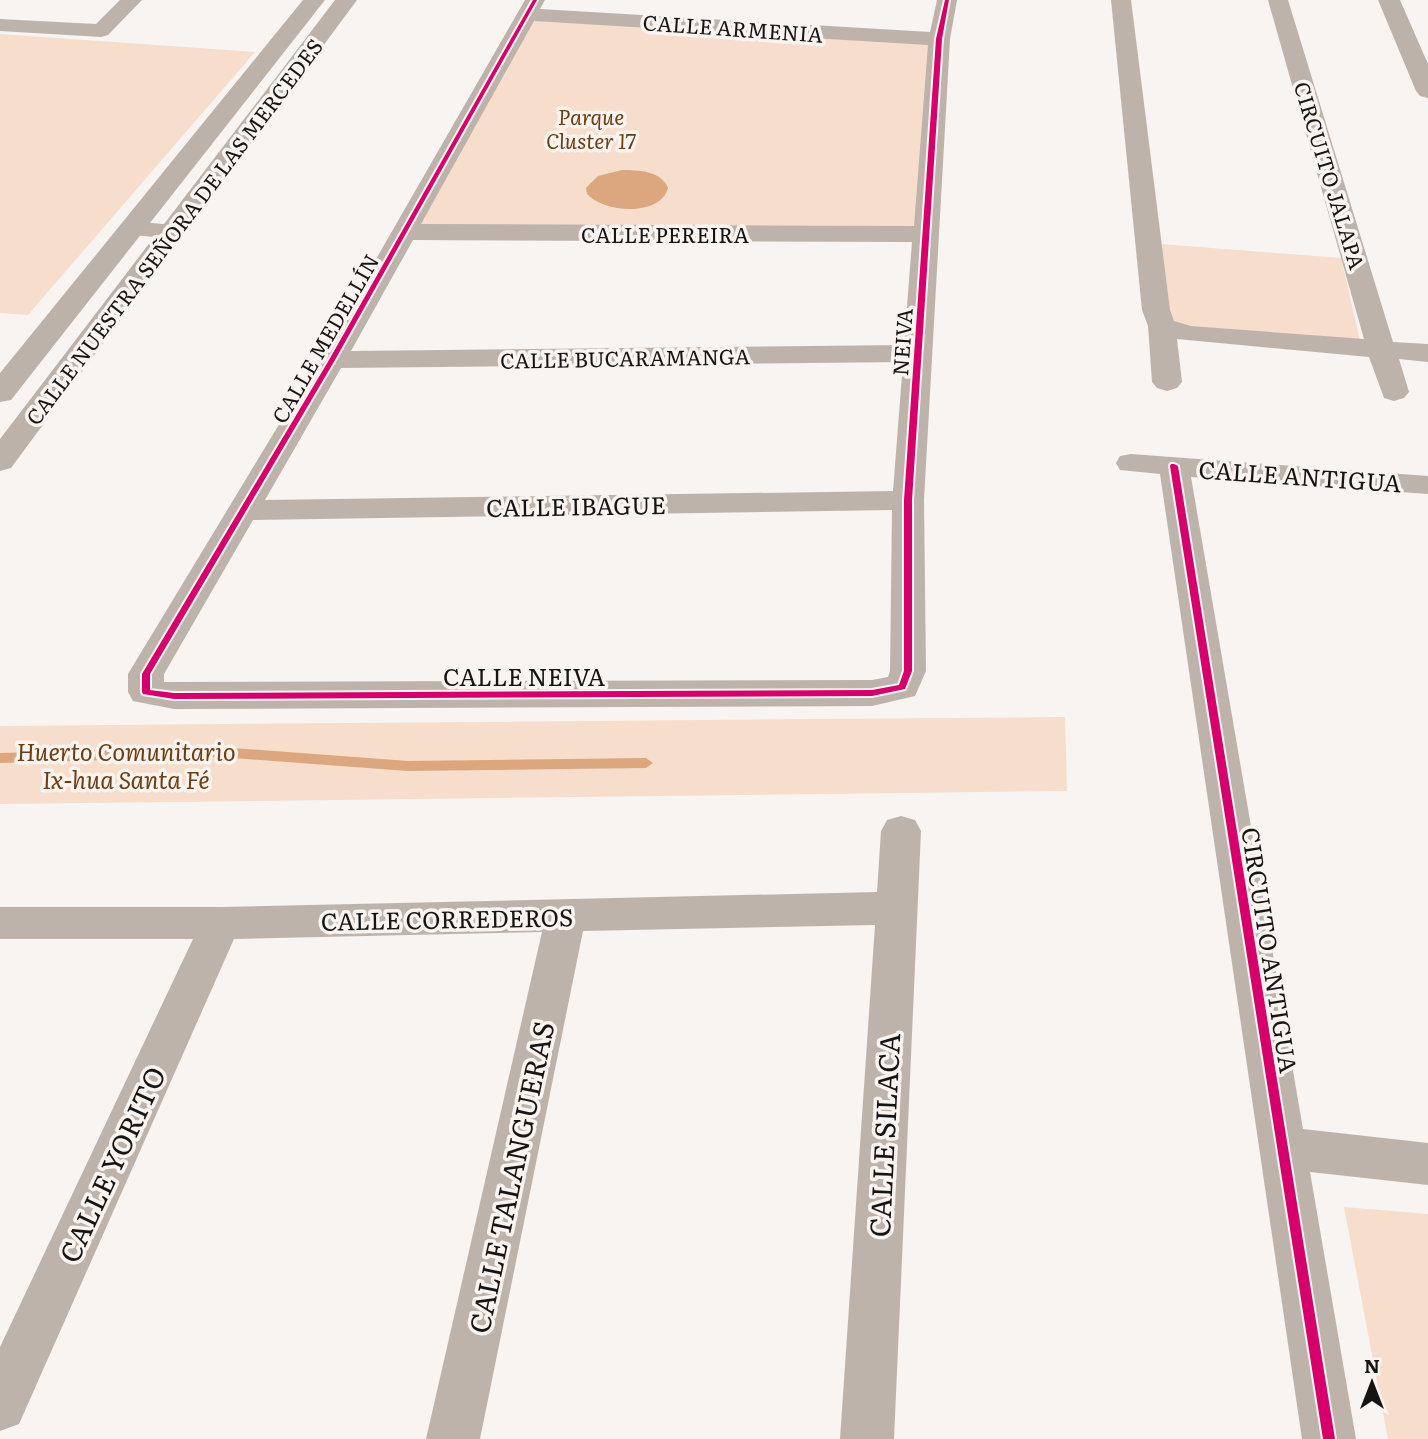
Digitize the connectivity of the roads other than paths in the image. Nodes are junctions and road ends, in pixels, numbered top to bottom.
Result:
1 (132, 0) edge
2 (314, 0) edge
3 (346, 0) edge
4 (947, 0) edge
5 (1121, 0) edge
6 (1278, 0) edge
7 (1389, 0) edge
8 (531, 7) edge
9 (0, 25) edge
10 (939, 40) junction
11 (1428, 91) edge
12 (132, 229) junction
13 (174, 231) junction
14 (404, 233) junction
15 (926, 234) junction
16 (1162, 326) junction
17 (1428, 335) edge
18 (1380, 341) junction
19 (1428, 353) edge
20 (918, 354) junction
21 (332, 360) junction
22 (1167, 382) dead end
23 (1394, 392) dead end
24 (0, 393) edge
25 (0, 461) edge
26 (1131, 463) dead end
27 (1174, 466) junction
28 (1428, 485) edge
29 (908, 500) junction
30 (245, 510) junction
31 (902, 687) joint
32 (146, 692) joint
33 (901, 831) dead end
34 (895, 908) junction
35 (566, 916) junction
36 (0, 923) edge
37 (221, 923) junction
38 (1283, 1148) junction
39 (1428, 1164) edge
40 (0, 1405) edge
41 (453, 1439) edge
42 (867, 1439) edge
43 (1329, 1439) edge

1 - 9 street
2 - 12 street, CALLE NUESTRA SEÑORA DE LAS MERCEDES
3 - 13 street, CALLE NUESTRA SEÑORA DE LAS MERCEDES
4 - 10 street, NEIVA
5 - 16 street
6 - 18 street, CIRCUITO JALAPA
7 - 11 street
8 - 10 street, CALLE ARMENIA
8 - 14 street, CALLE MEDELLÍN
10 - 15 street, NEIVA
12 - 13 street
12 - 24 street, CALLE NUESTRA SEÑORA DE LAS MERCEDES
13 - 25 street, CALLE NUESTRA SEÑORA DE LAS MERCEDES
14 - 15 street, CALLE PEREIRA
14 - 21 street, CALLE MEDELLÍN
15 - 20 street, NEIVA
16 - 18 street
16 - 22 street
17 - 18 street
18 - 19 street
18 - 23 street, CIRCUITO JALAPA
20 - 21 street, CALLE BUCARAMANGA
20 - 29 street, NEIVA
21 - 30 street, CALLE MEDELLÍN
26 - 27 street, CALLE ANTIGUA
27 - 28 street, CALLE ANTIGUA
27 - 38 street, CIRCUITO ANTIGUA
29 - 30 street, CALLE IBAGUE
29 - 31 street, NEIVA
30 - 32 street, CALLE MEDELLÍN
31 - 32 street, CALLE NEIVA
33 - 34 street, CALLE SILACA
34 - 35 street, CALLE CORREDEROS
34 - 42 street, CALLE SILACA
35 - 37 street, CALLE CORREDEROS
35 - 41 street, CALLE TALANGUERAS
36 - 37 street, CALLE CORREDEROS
37 - 40 street, CALLE YORITO
38 - 39 street
38 - 43 street, CIRCUITO ANTIGUA

